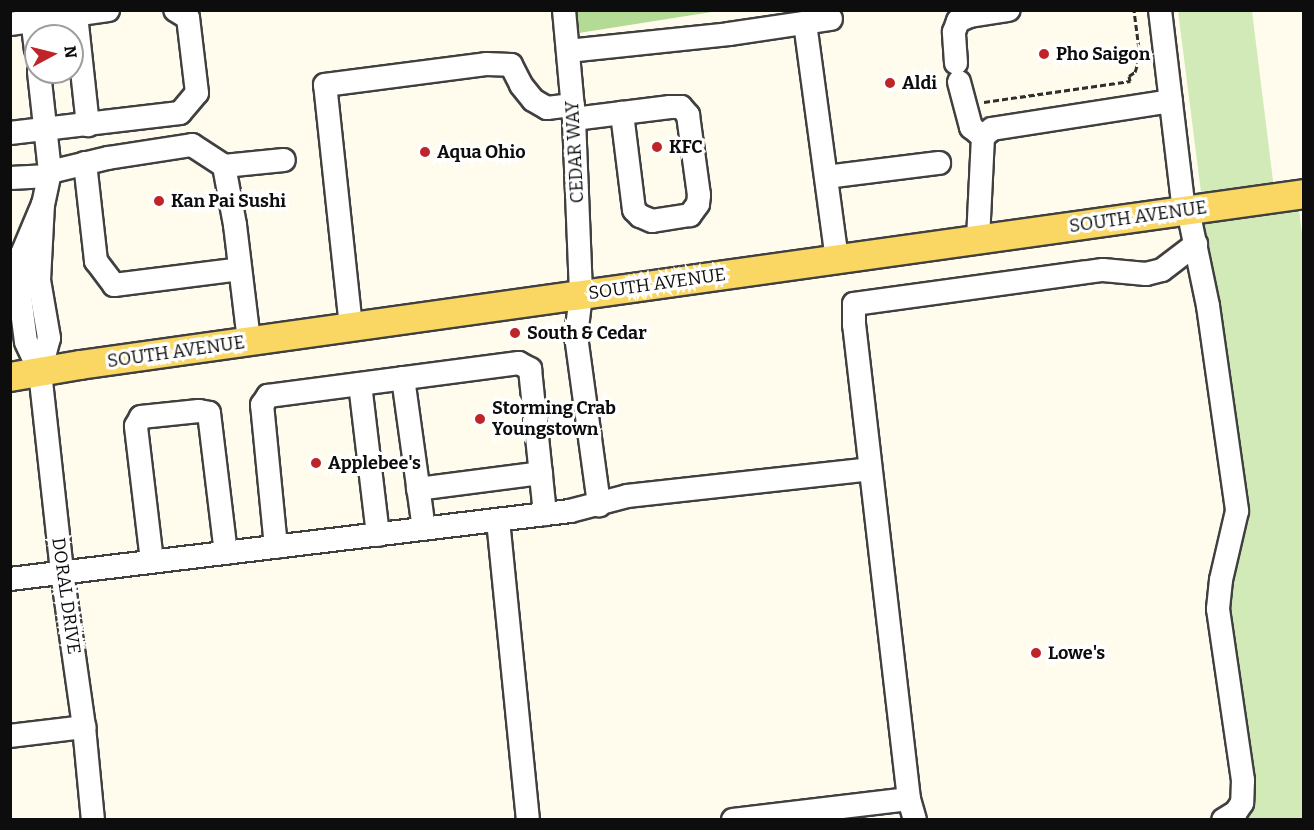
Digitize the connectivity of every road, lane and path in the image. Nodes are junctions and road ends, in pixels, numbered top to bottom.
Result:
1 (108, 10) edge
2 (175, 10) edge
3 (564, 10) edge
4 (1009, 10) edge
5 (1134, 10) edge
6 (1160, 10) edge
7 (76, 15) junction
8 (25, 19) edge
9 (831, 19) dead end
10 (805, 23) junction
11 (568, 51) junction
12 (40, 84) edge
13 (1171, 101) junction
14 (965, 104) junction
15 (574, 112) junction
16 (622, 114) junction
17 (88, 125) junction
18 (46, 131) junction
19 (10, 133) edge
20 (983, 136) junction
21 (284, 160) dead end
22 (85, 163) junction
23 (939, 163) dead end
24 (224, 166) junction
25 (49, 174) junction
26 (826, 177) junction
27 (10, 178) edge
28 (1304, 194) edge
29 (1186, 210) junction
30 (978, 239) junction
31 (1196, 244) junction
32 (837, 259) junction
33 (240, 269) junction
34 (581, 295) junction
35 (351, 327) junction
36 (249, 341) junction
37 (40, 372) junction
38 (10, 377) edge
39 (403, 378) junction
40 (360, 384) junction
41 (870, 469) junction
42 (541, 473) junction
43 (418, 489) junction
44 (599, 505) junction
45 (545, 514) junction
46 (498, 520) junction
47 (424, 529) junction
48 (378, 535) junction
49 (276, 547) junction
50 (226, 553) junction
51 (152, 561) junction
52 (62, 572) junction
53 (10, 579) edge
54 (84, 727) junction
55 (10, 736) edge
56 (912, 809) edge
57 (93, 819) edge
58 (528, 819) edge
59 (733, 819) edge
60 (1223, 819) edge

1 - 7 street
2 - 17 street
3 - 11 street, CEDAR WAY
4 - 14 street
5 - 14 path
6 - 13 street
7 - 8 street
7 - 17 street
9 - 10 street
10 - 11 street
10 - 26 street
11 - 15 street, CEDAR WAY
12 - 18 street
13 - 20 street
13 - 29 street
14 - 20 street
15 - 16 street
15 - 34 street, CEDAR WAY
15 - 35 street
16 - 16 street
17 - 18 street
18 - 19 street
18 - 25 street
20 - 30 street
21 - 24 street
22 - 24 street
22 - 25 street
22 - 33 street
23 - 26 street
24 - 33 street
25 - 27 street
25 - 37 street
26 - 32 street
28 - 29 main road, SOUTH AVENUE
29 - 30 main road, SOUTH AVENUE
29 - 31 street
30 - 32 main road, SOUTH AVENUE
31 - 41 street
31 - 60 street
32 - 34 main road, SOUTH AVENUE
33 - 36 street
34 - 35 main road, SOUTH AVENUE
34 - 44 street, CEDAR WAY
35 - 36 main road, SOUTH AVENUE
36 - 37 main road, SOUTH AVENUE
37 - 38 main road, SOUTH AVENUE
37 - 52 street, DORAL DRIVE
39 - 40 street
39 - 42 street
39 - 43 street
40 - 48 street
40 - 49 street
41 - 44 street
41 - 56 street
42 - 43 street
42 - 45 street
43 - 47 street
44 - 45 street
45 - 46 street
46 - 47 street
46 - 58 street
47 - 48 street
48 - 49 street
49 - 50 street
50 - 51 street
50 - 51 street
51 - 52 street
52 - 53 street
52 - 54 street, DORAL DRIVE
54 - 55 street
54 - 57 street, DORAL DRIVE
56 - 59 street

